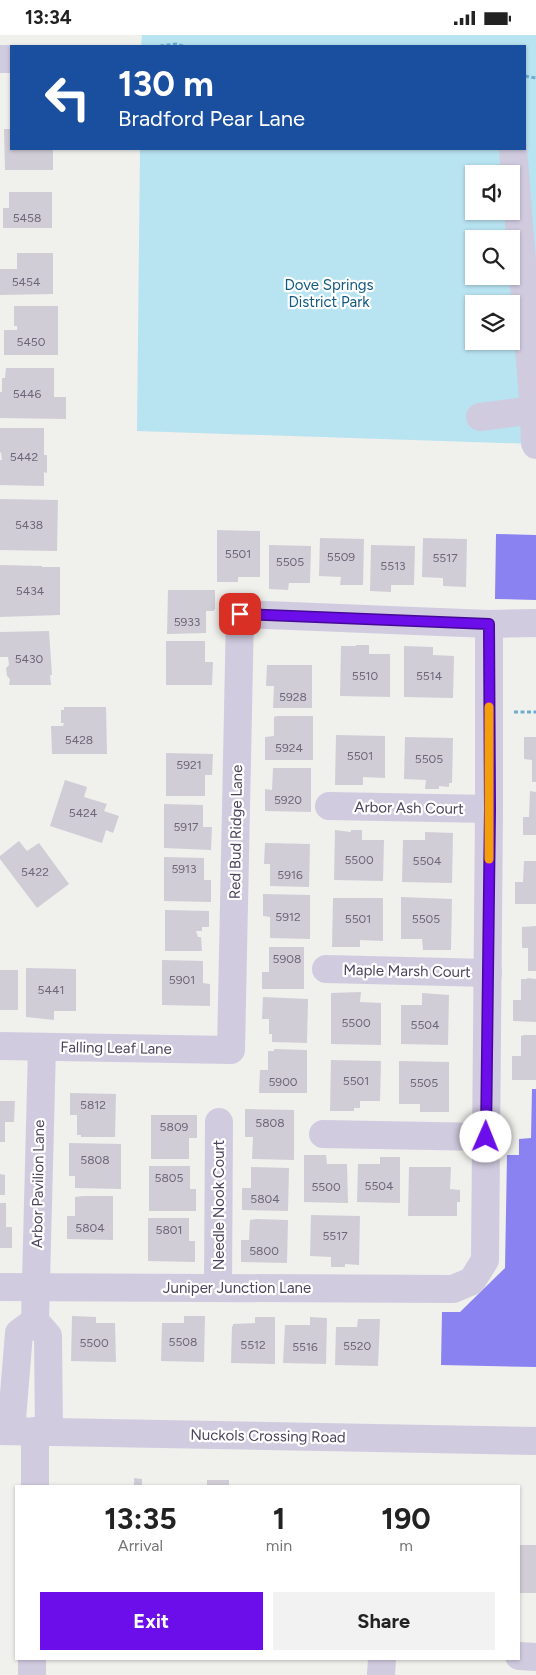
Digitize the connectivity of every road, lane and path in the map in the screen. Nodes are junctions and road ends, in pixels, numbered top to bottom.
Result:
1 (513, 150) edge
2 (534, 410) junction
3 (480, 417) dead end
4 (536, 445) edge
5 (536, 623) edge
6 (489, 624) junction
7 (329, 806) dead end
8 (490, 809) junction
9 (326, 969) dead end
10 (488, 973) junction
11 (0, 1046) edge
12 (42, 1047) junction
13 (231, 1050) joint
14 (219, 1123) dead end
15 (323, 1134) dead end
16 (486, 1137) junction
17 (0, 1287) edge
18 (36, 1287) junction
19 (218, 1288) junction
20 (35, 1321) junction
21 (24, 1431) edge
22 (536, 1441) edge
23 (34, 1485) edge
24 (520, 1656) edge
25 (536, 1657) edge
26 (32, 1660) edge
27 (382, 1660) edge
28 (32, 1675) edge
29 (381, 1675) edge

1 - 2 street
2 - 3 street
2 - 4 street
5 - 6 street
6 - 8 street
6 - 13 street, Red Bud Ridge Lane
7 - 8 street, Arbor Ash Court
8 - 10 street
9 - 10 street, Maple Marsh Court
10 - 16 street
11 - 12 street, Falling Leaf Lane
12 - 13 street, Falling Leaf Lane
12 - 18 street, Arbor Pavilion Lane
14 - 19 street, Needle Nook Court
15 - 16 street
16 - 19 street, Juniper Junction Lane
17 - 18 street, Juniper Junction Lane
18 - 19 street, Juniper Junction Lane
18 - 20 street, Arbor Pavilion Lane
20 - 21 street
20 - 21 street
21 - 22 street, Nuckols Crossing Road
21 - 23 street
24 - 25 street
26 - 28 street
27 - 29 street

